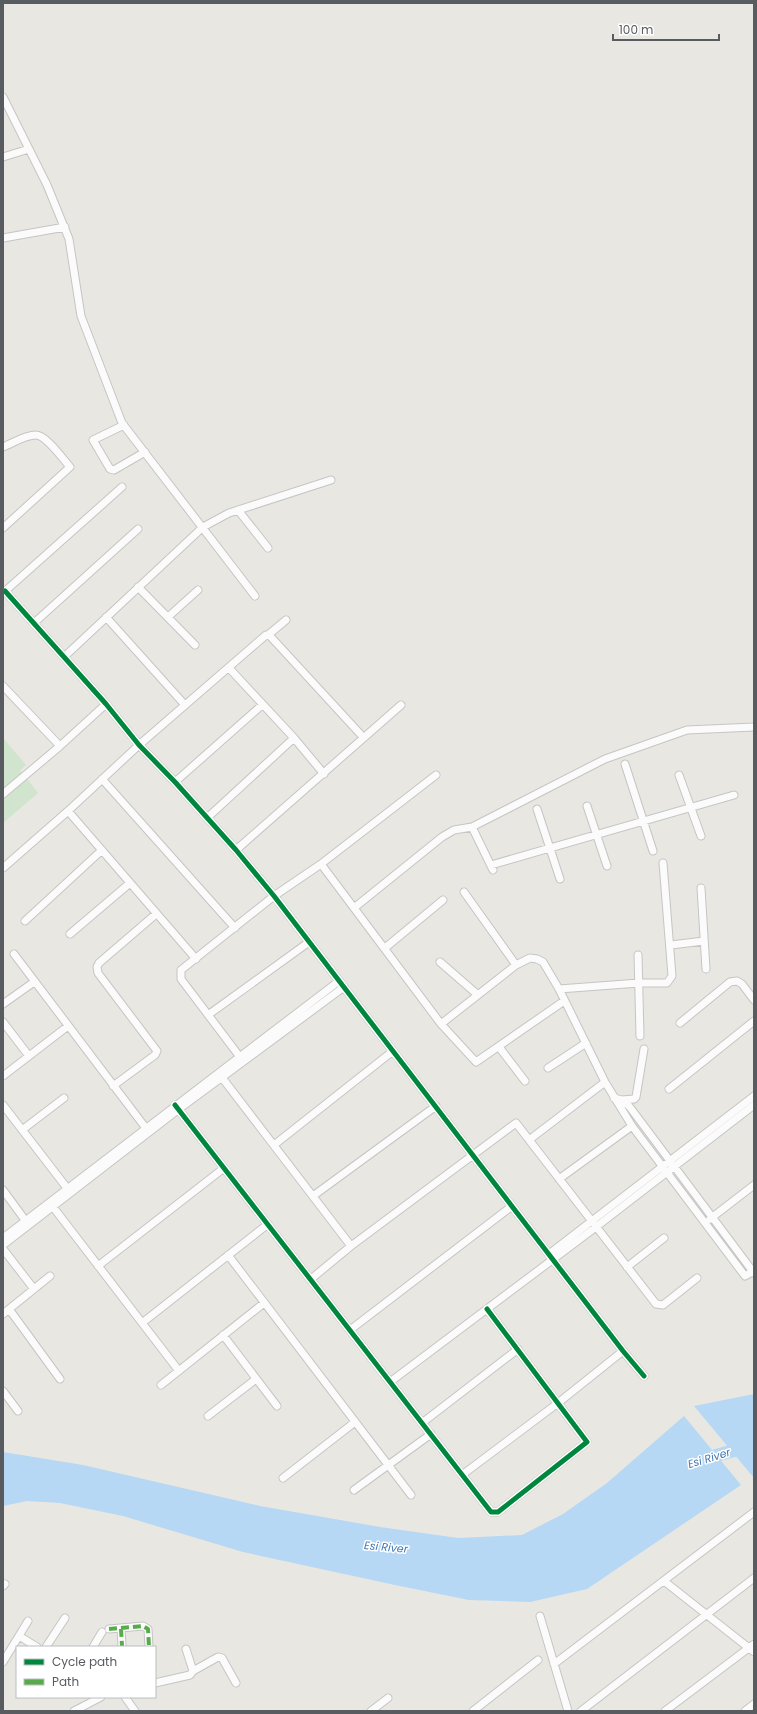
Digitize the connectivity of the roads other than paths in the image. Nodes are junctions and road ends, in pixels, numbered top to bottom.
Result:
1 (3, 97) edge
2 (29, 149) junction
3 (3, 157) edge
4 (65, 227) junction
5 (3, 238) edge
6 (124, 425) junction
7 (3, 447) edge
8 (145, 452) junction
9 (331, 480) dead end
10 (122, 487) dead end
11 (238, 510) junction
12 (203, 527) junction
13 (3, 528) edge
14 (138, 529) dead end
15 (268, 548) dead end
16 (138, 587) junction
17 (198, 590) dead end
18 (4, 592) edge
19 (255, 596) dead end
20 (106, 617) junction
21 (168, 617) junction
22 (286, 620) dead end
23 (34, 624) junction
24 (268, 635) junction
25 (195, 645) dead end
26 (64, 657) junction
27 (229, 668) junction
28 (3, 686) edge
29 (106, 704) junction
30 (262, 705) junction
31 (401, 705) dead end
32 (185, 706) junction
33 (754, 727) edge
34 (363, 737) junction
35 (294, 738) junction
36 (139, 745) junction
37 (60, 746) junction
38 (625, 764) dead end
39 (324, 774) junction
40 (436, 775) dead end
41 (679, 775) dead end
42 (102, 779) junction
43 (175, 782) junction
44 (3, 794) edge
45 (734, 795) dead end
46 (587, 806) dead end
47 (691, 807) junction
48 (538, 809) dead end
49 (68, 811) junction
50 (207, 818) junction
51 (643, 821) junction
52 (472, 827) junction
53 (597, 834) junction
54 (701, 836) dead end
55 (550, 848) junction
56 (102, 850) junction
57 (236, 850) junction
58 (653, 851) dead end
59 (3, 857) edge
60 (663, 863) dead end
61 (321, 864) junction
62 (6, 865) edge
63 (607, 866) dead end
64 (560, 879) dead end
65 (130, 883) junction
66 (701, 888) dead end
67 (464, 892) dead end
68 (274, 896) junction
69 (443, 900) dead end
70 (354, 908) junction
71 (156, 914) junction
72 (25, 921) dead end
73 (235, 928) junction
74 (70, 934) dead end
75 (704, 941) junction
76 (309, 942) junction
77 (671, 945) junction
78 (385, 948) junction
79 (14, 954) dead end
80 (638, 955) dead end
81 (196, 959) junction
82 (440, 962) dead end
83 (516, 965) junction
84 (706, 969) dead end
85 (339, 981) junction
86 (34, 982) junction
87 (639, 983) junction
88 (344, 987) junction
89 (559, 989) junction
90 (478, 995) junction
91 (754, 1000) edge
92 (564, 1001) junction
93 (3, 1004) edge
94 (208, 1015) junction
95 (754, 1021) edge
96 (3, 1022) edge
97 (680, 1023) dead end
98 (441, 1024) junction
99 (68, 1026) junction
100 (640, 1036) dead end
101 (586, 1044) junction
102 (499, 1047) junction
103 (644, 1049) dead end
104 (393, 1051) junction
105 (29, 1056) junction
106 (241, 1059) junction
107 (548, 1068) dead end
108 (220, 1075) junction
109 (3, 1076) edge
110 (525, 1081) dead end
111 (605, 1082) junction
112 (113, 1086) junction
113 (669, 1089) dead end
114 (754, 1096) edge
115 (64, 1098) dead end
116 (614, 1098) junction
117 (622, 1100) junction
118 (3, 1104) edge
119 (754, 1105) edge
120 (436, 1106) junction
121 (177, 1107) junction
122 (632, 1126) junction
123 (145, 1127) junction
124 (22, 1130) junction
125 (529, 1140) junction
126 (274, 1145) junction
127 (474, 1155) junction
128 (672, 1164) junction
129 (224, 1168) junction
130 (665, 1169) junction
131 (559, 1179) junction
132 (754, 1185) edge
133 (67, 1188) junction
134 (3, 1190) edge
135 (313, 1196) junction
136 (51, 1205) junction
137 (512, 1206) junction
138 (713, 1217) junction
139 (25, 1220) junction
140 (705, 1223) junction
141 (268, 1224) junction
142 (593, 1224) junction
143 (3, 1238) edge
144 (664, 1238) dead end
145 (3, 1245) edge
146 (351, 1246) junction
147 (3, 1249) edge
148 (228, 1255) junction
149 (551, 1257) junction
150 (98, 1266) junction
151 (626, 1267) junction
152 (754, 1272) edge
153 (50, 1276) dead end
154 (697, 1278) dead end
155 (311, 1279) junction
156 (34, 1289) junction
157 (264, 1303) junction
158 (487, 1309) junction
159 (6, 1312) edge
160 (142, 1322) junction
161 (350, 1330) junction
162 (223, 1335) junction
163 (518, 1349) junction
164 (623, 1351) junction
165 (179, 1371) junction
166 (644, 1376) dead end
167 (60, 1379) dead end
168 (256, 1379) junction
169 (390, 1382) junction
170 (162, 1385) dead end
171 (3, 1391) edge
172 (558, 1403) junction
173 (277, 1406) dead end
174 (18, 1411) dead end
175 (208, 1416) dead end
176 (355, 1422) junction
177 (422, 1423) junction
178 (431, 1434) junction
179 (387, 1465) junction
180 (462, 1475) junction
181 (283, 1478) dead end
182 (354, 1490) dead end
183 (411, 1495) dead end
184 (754, 1512) edge
185 (754, 1578) edge
186 (664, 1581) junction
187 (706, 1615) junction
188 (540, 1616) dead end
189 (65, 1618) dead end
190 (28, 1620) dead end
191 (121, 1628) junction
192 (109, 1629) dead end
193 (102, 1632) dead end
194 (19, 1636) junction
195 (35, 1646) edge
196 (47, 1646) edge
197 (94, 1646) edge
198 (122, 1646) edge
199 (149, 1646) edge
200 (752, 1648) edge
201 (186, 1649) dead end
202 (538, 1660) dead end
203 (3, 1662) edge
204 (554, 1664) junction
205 (193, 1671) junction
206 (156, 1683) edge
207 (236, 1683) dead end
208 (99, 1698) edge
209 (126, 1698) edge
210 (388, 1698) dead end
211 (754, 1704) edge
212 (74, 1711) edge
213 (135, 1711) edge
214 (372, 1711) edge
215 (473, 1711) edge
216 (568, 1711) edge
217 (581, 1711) edge
218 (665, 1711) edge
219 (745, 1711) edge

1 - 2 street
2 - 3 street
2 - 4 street
4 - 5 street
4 - 6 street
6 - 8 street
6 - 8 street
7 - 13 street
8 - 12 street
9 - 11 street
10 - 18 street
11 - 12 street
11 - 15 street
12 - 16 street
12 - 19 street
14 - 23 street
16 - 20 street
16 - 21 street
17 - 21 street
18 - 23 street
20 - 26 street
20 - 32 street
21 - 25 street
22 - 24 street
23 - 26 street
24 - 27 street
24 - 34 street
26 - 29 street
27 - 30 street
27 - 32 street
28 - 37 street
29 - 36 street
29 - 37 street
30 - 35 street
30 - 43 street
31 - 34 street
32 - 36 street
33 - 52 street
34 - 39 street
35 - 39 street
35 - 50 street
36 - 42 street
36 - 43 street
37 - 44 street
38 - 51 street
39 - 57 street
40 - 61 street
41 - 47 street
42 - 49 street
42 - 73 street
43 - 50 street
45 - 47 street
46 - 53 street
47 - 51 street
47 - 54 street
48 - 55 street
49 - 56 street
49 - 62 street
50 - 57 street
51 - 53 street
51 - 58 street
52 - 55 street
52 - 70 street
53 - 55 street
53 - 63 street
55 - 64 street
56 - 65 street
56 - 72 street
57 - 68 street
59 - 62 street
60 - 77 street
61 - 68 street
61 - 70 street
65 - 71 street
65 - 74 street
66 - 75 street
67 - 83 street
68 - 73 street
68 - 76 street
69 - 78 street
70 - 78 street
71 - 81 street
71 - 112 street
73 - 81 street
75 - 77 street
75 - 84 street
76 - 85 street
76 - 94 street
77 - 87 street
78 - 98 street
79 - 86 street
80 - 87 street
81 - 94 street
82 - 90 street
83 - 89 street
83 - 90 street
85 - 88 street
85 - 106 street
86 - 93 street
86 - 99 street
87 - 89 street
87 - 100 street
88 - 104 street
88 - 106 street
89 - 92 street
90 - 98 street
91 - 97 street
92 - 101 street
92 - 102 street
94 - 106 street
95 - 113 street
96 - 105 street
98 - 102 street
99 - 105 street
99 - 112 street
101 - 107 street
101 - 111 street
102 - 110 street
103 - 117 street
104 - 120 street
104 - 126 street
105 - 109 street
106 - 108 street
108 - 121 street
108 - 126 street
111 - 116 street
111 - 125 street
112 - 123 street
114 - 128 street
115 - 124 street
116 - 117 street
116 - 122 street
117 - 128 street
118 - 124 street
119 - 128 street
120 - 127 street
120 - 135 street
121 - 123 street
121 - 129 street
121 - 136 street
122 - 130 street
122 - 131 street
123 - 133 street
124 - 133 street
125 - 127 street
125 - 131 street
126 - 135 street
127 - 137 street
127 - 146 street
128 - 130 street
128 - 138 street
129 - 141 street
129 - 150 street
130 - 140 street
130 - 142 street
131 - 142 street
132 - 138 street
133 - 136 street
134 - 139 street
135 - 146 street
136 - 139 street
136 - 145 street
136 - 150 street
137 - 149 street
137 - 161 street
138 - 140 street
138 - 152 street
139 - 143 street
140 - 152 street
141 - 148 street
141 - 155 street
142 - 149 street
142 - 151 street
144 - 151 street
146 - 155 street
147 - 156 street
148 - 157 street
148 - 160 street
149 - 158 street
149 - 164 street
150 - 160 street
151 - 154 street
153 - 156 street
155 - 161 street
156 - 159 street
157 - 162 street
157 - 176 street
158 - 163 street
158 - 169 street
159 - 167 street
160 - 165 street
161 - 169 street
162 - 165 street
162 - 168 street
163 - 172 street
163 - 177 street
164 - 166 street
164 - 172 street
165 - 170 street
168 - 173 street
168 - 175 street
169 - 177 street
171 - 174 street
172 - 180 street
172 - 180 street
176 - 179 street
176 - 181 street
177 - 178 street
178 - 179 street
178 - 180 street
179 - 182 street
179 - 183 street
184 - 186 street
185 - 187 street
186 - 187 street
186 - 204 street
187 - 200 street
187 - 217 street
188 - 204 street
189 - 196 street
190 - 194 street
191 - 192 street
191 - 198 street
191 - 199 street
193 - 197 street
194 - 195 street
194 - 203 street
200 - 218 street
201 - 205 street
202 - 215 street
204 - 216 street
205 - 206 street
205 - 207 street
208 - 212 street
209 - 213 street
210 - 214 street
211 - 219 street

